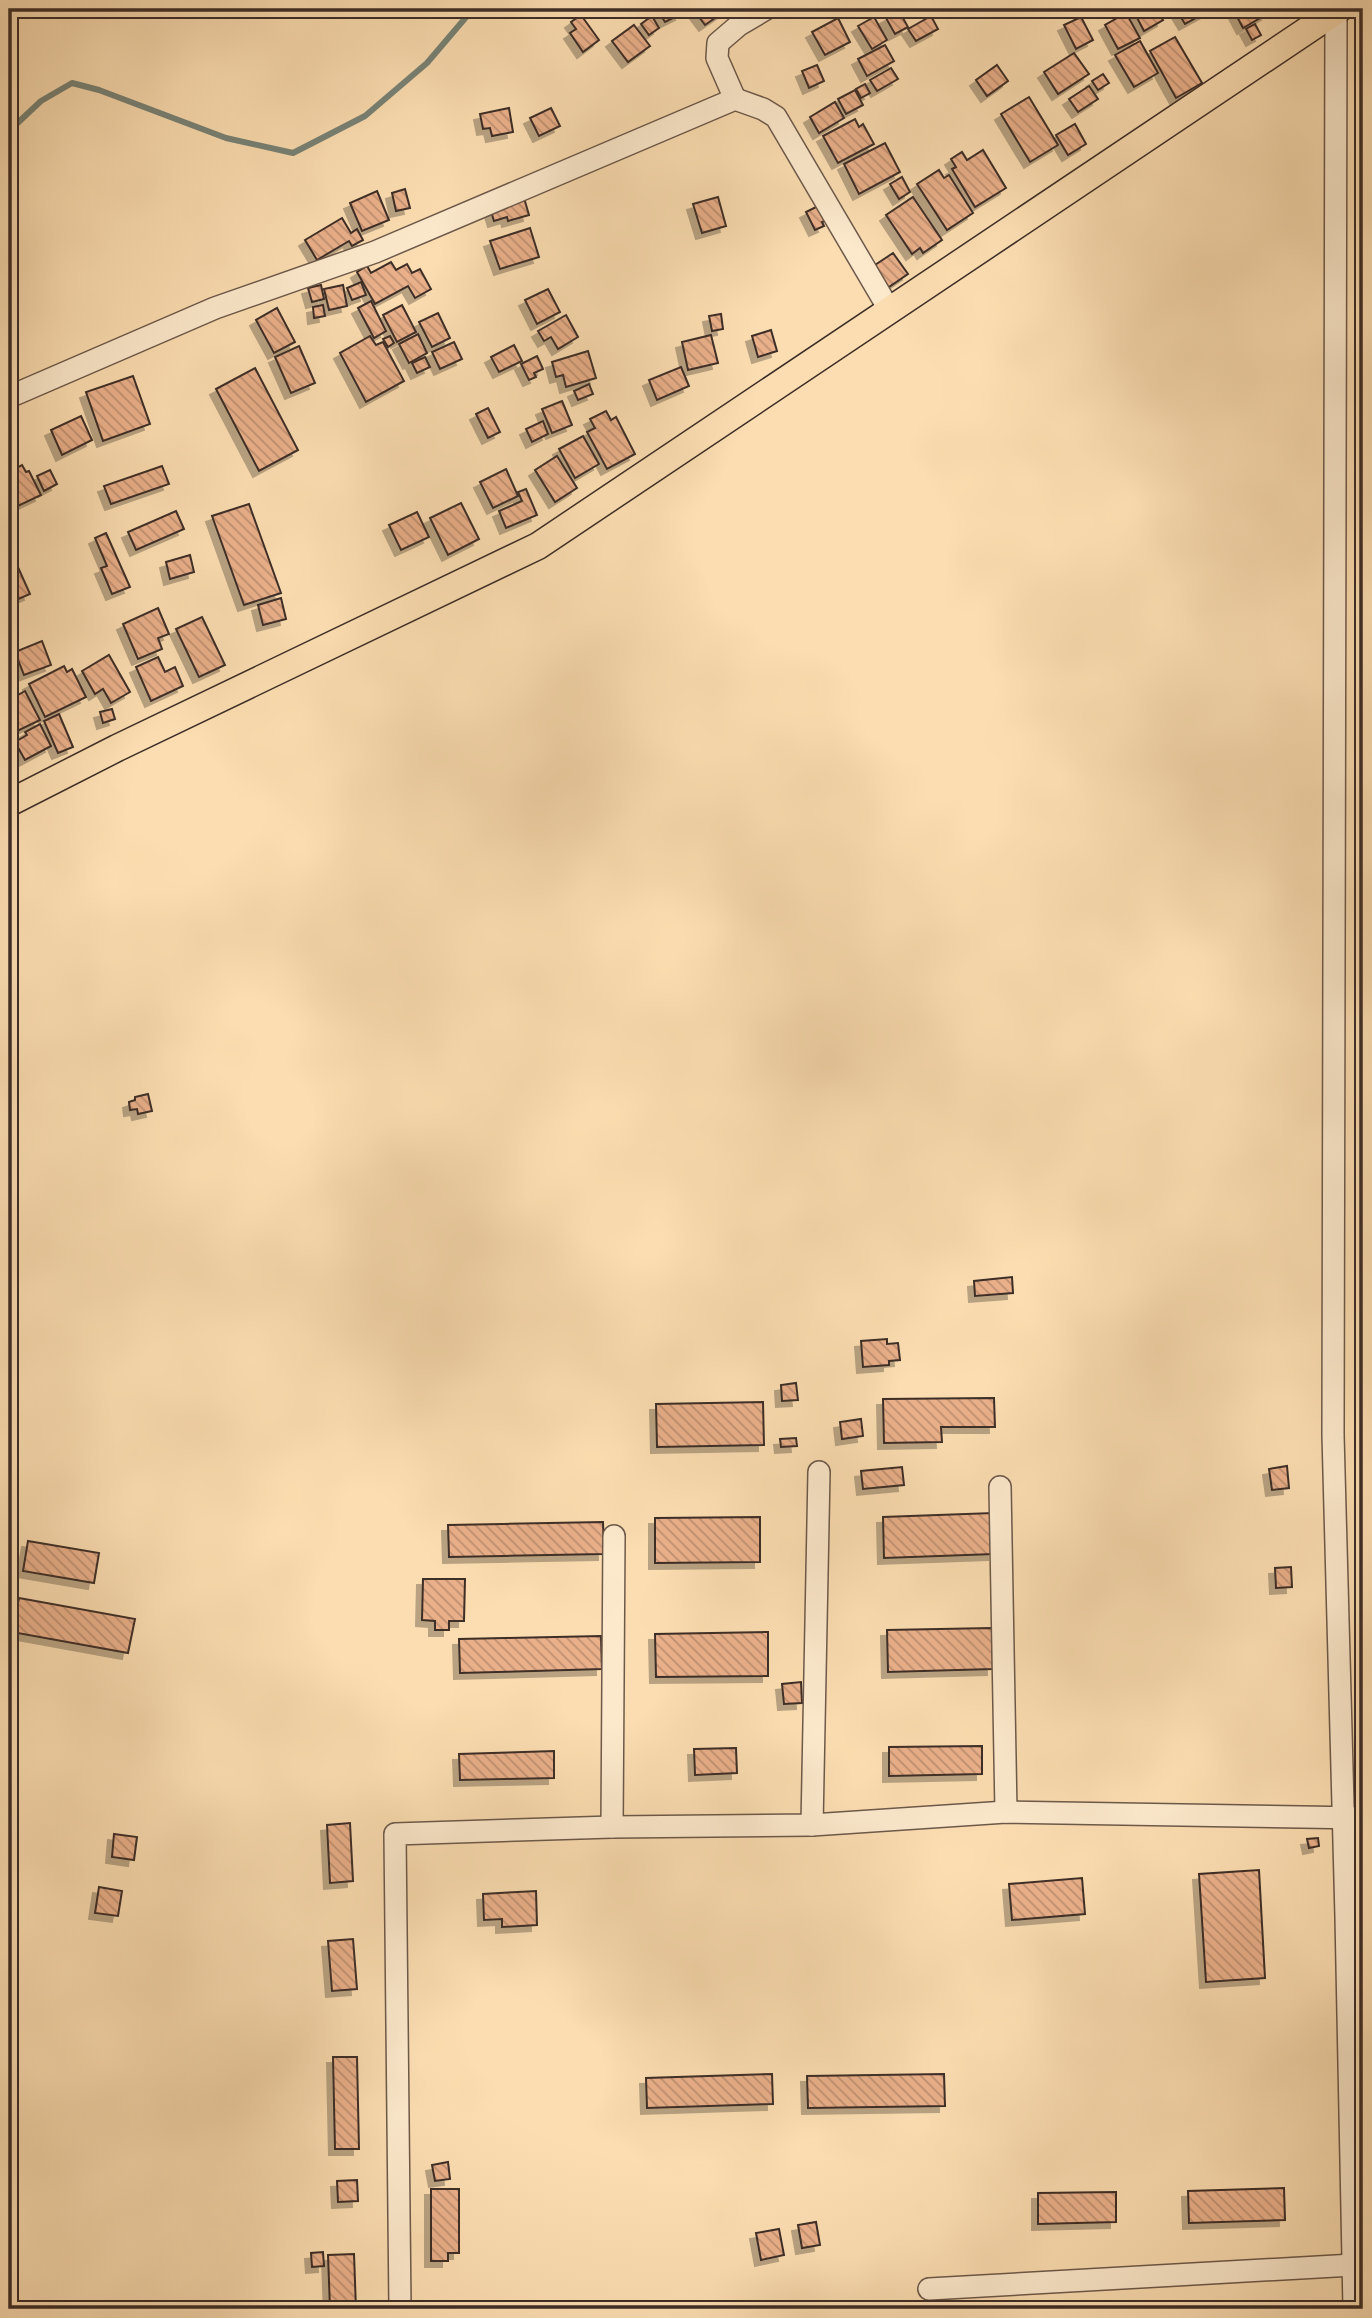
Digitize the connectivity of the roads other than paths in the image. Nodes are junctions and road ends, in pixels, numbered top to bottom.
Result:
1 (766, 9) edge
2 (1338, 10) edge
3 (735, 99) junction
4 (890, 311) junction
5 (9, 397) edge
6 (9, 803) edge
7 (819, 1472) dead end
8 (1000, 1487) dead end
9 (614, 1536) dead end
10 (1006, 1812) junction
11 (1353, 1819) edge
12 (812, 1825) junction
13 (612, 1827) junction
14 (1353, 2264) junction
15 (929, 2289) dead end
16 (400, 2309) edge
17 (1353, 2309) edge

1 - 3 street
2 - 4 main road
2 - 11 street
3 - 4 street
3 - 5 street
4 - 6 main road
7 - 12 street
8 - 10 street
9 - 13 street
10 - 11 street
10 - 12 street
11 - 14 street
12 - 13 street
13 - 16 street
14 - 15 street
14 - 17 street

